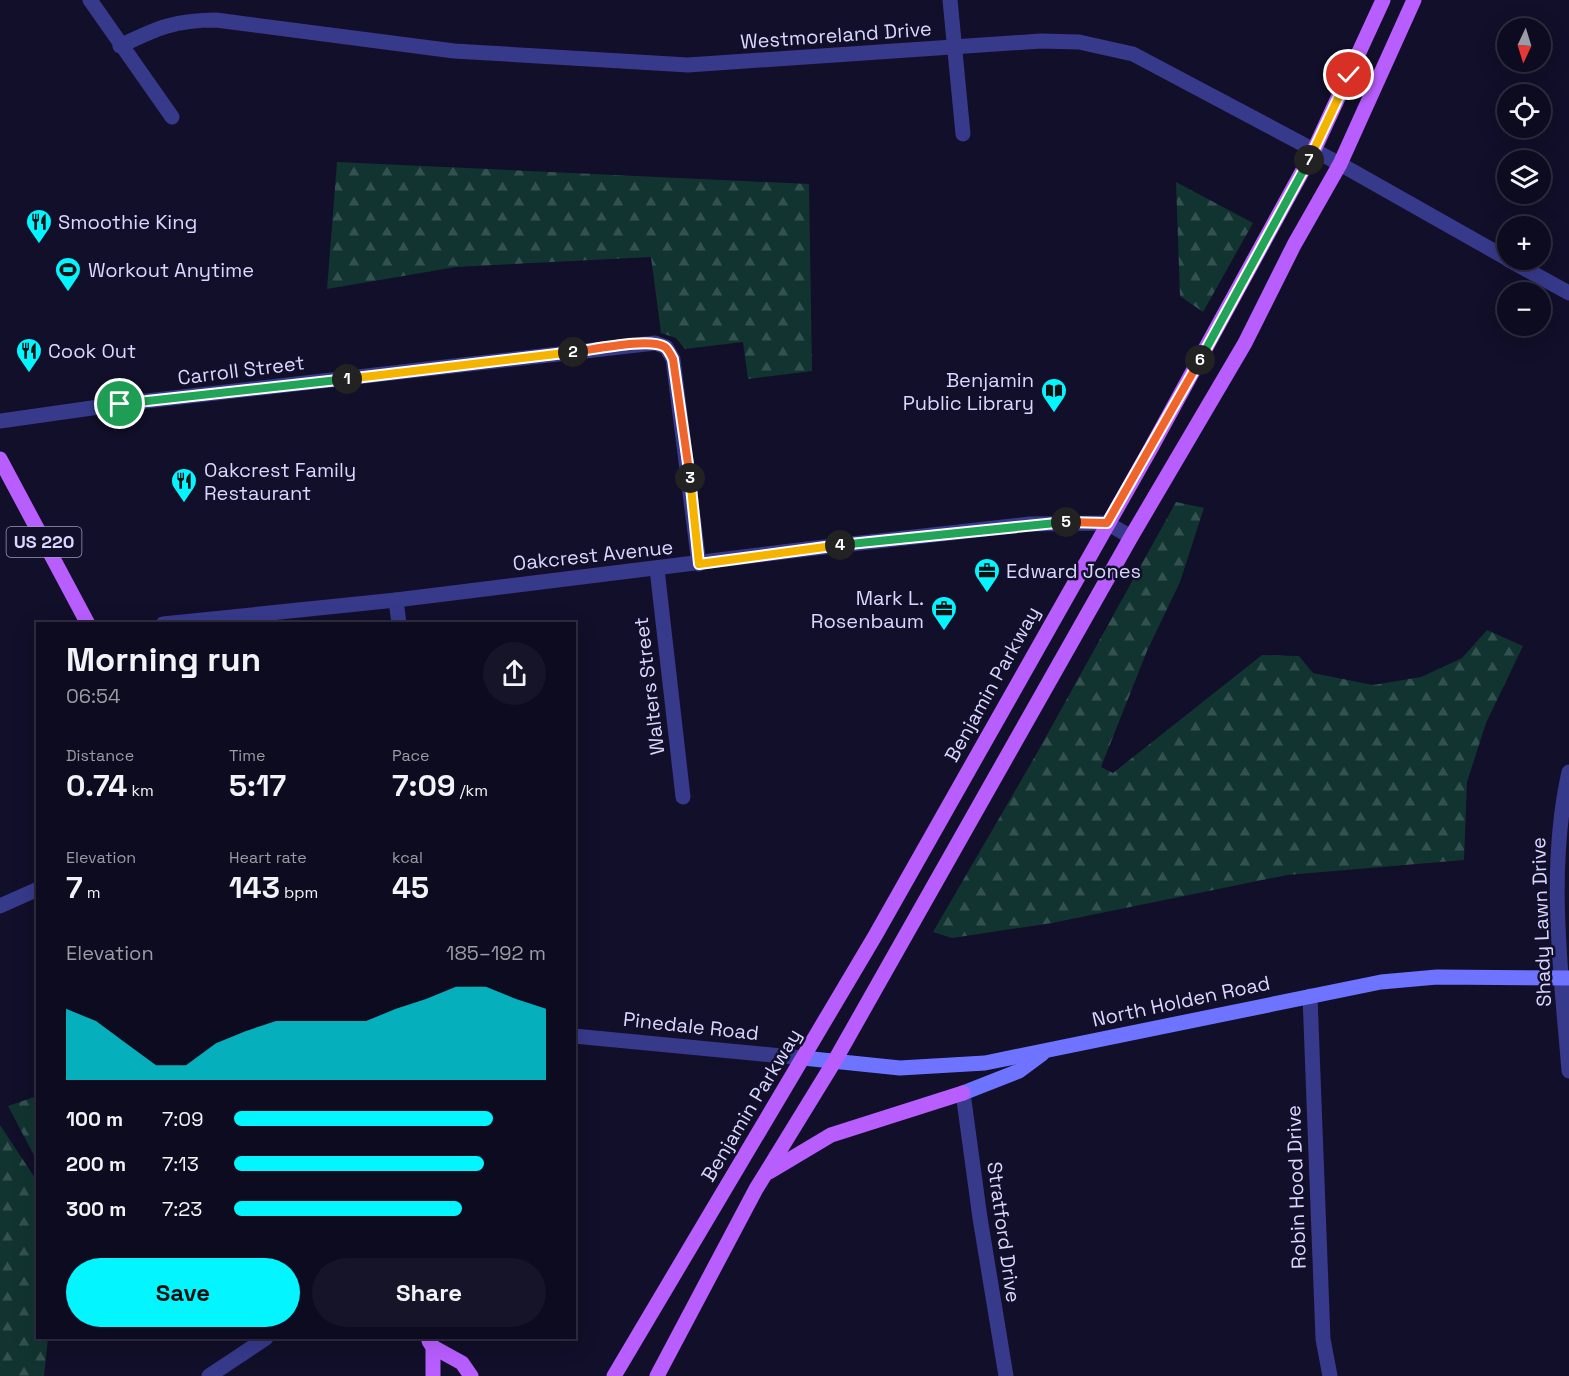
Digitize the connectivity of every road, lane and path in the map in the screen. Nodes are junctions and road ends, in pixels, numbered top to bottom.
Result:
1 (90, 0) edge
2 (950, 0) edge
3 (1383, 0) edge
4 (1414, 0) edge
5 (120, 46) junction
6 (953, 49) junction
7 (171, 117) dead end
8 (963, 134) dead end
9 (1314, 150) junction
10 (1340, 164) junction
11 (1497, 253) edge
12 (1528, 270) edge
13 (1569, 293) edge
14 (0, 421) edge
15 (0, 459) edge
16 (1107, 523) junction
17 (1131, 537) junction
18 (699, 564) junction
19 (657, 569) junction
20 (396, 600) junction
21 (87, 622) edge
22 (182, 622) edge
23 (399, 622) edge
24 (1569, 772) edge
25 (683, 797) dead end
26 (36, 890) edge
27 (0, 906) edge
28 (1565, 978) edge
29 (1310, 996) junction
30 (576, 1036) edge
31 (1044, 1052) junction
32 (803, 1058) junction
33 (834, 1062) junction
34 (1569, 1071) edge
35 (963, 1093) junction
36 (766, 1174) junction
37 (264, 1339) edge
38 (430, 1342) edge
39 (209, 1376) edge
40 (434, 1376) edge
41 (471, 1376) edge
42 (614, 1376) edge
43 (657, 1376) edge
44 (1006, 1376) edge
45 (1330, 1376) edge

1 - 5 street
2 - 6 street
3 - 9 main road, Benjamin Parkway
4 - 10 main road
5 - 6 street, Westmoreland Drive
5 - 7 street
6 - 8 street
6 - 9 street, Westmoreland Drive
9 - 10 street, Westmoreland Drive
9 - 16 main road, Benjamin Parkway
10 - 11 street, Westmoreland Drive
10 - 17 main road
12 - 13 street, Westmoreland Drive
14 - 18 street, Carroll Street
15 - 21 main road, US 220
16 - 17 street
16 - 18 street, Oakcrest Avenue
16 - 32 main road, Benjamin Parkway
17 - 33 main road
18 - 19 street, Oakcrest Avenue
19 - 20 street, Oakcrest Avenue
19 - 25 street, Walters Street
20 - 22 street, Oakcrest Avenue
20 - 23 street
24 - 28 street, Shady Lawn Drive
26 - 27 street
28 - 29 main road, North Holden Road
28 - 34 street, Shady Lawn Drive
29 - 31 main road, North Holden Road
29 - 45 street, Robin Hood Drive
30 - 32 street, Pinedale Road
31 - 33 main road, North Holden Road
31 - 35 main road
32 - 33 main road, North Holden Road
32 - 42 main road, Benjamin Parkway
33 - 36 main road
35 - 36 main road
35 - 44 street, Stratford Drive
36 - 43 main road
37 - 39 street
38 - 40 main road
38 - 41 main road

